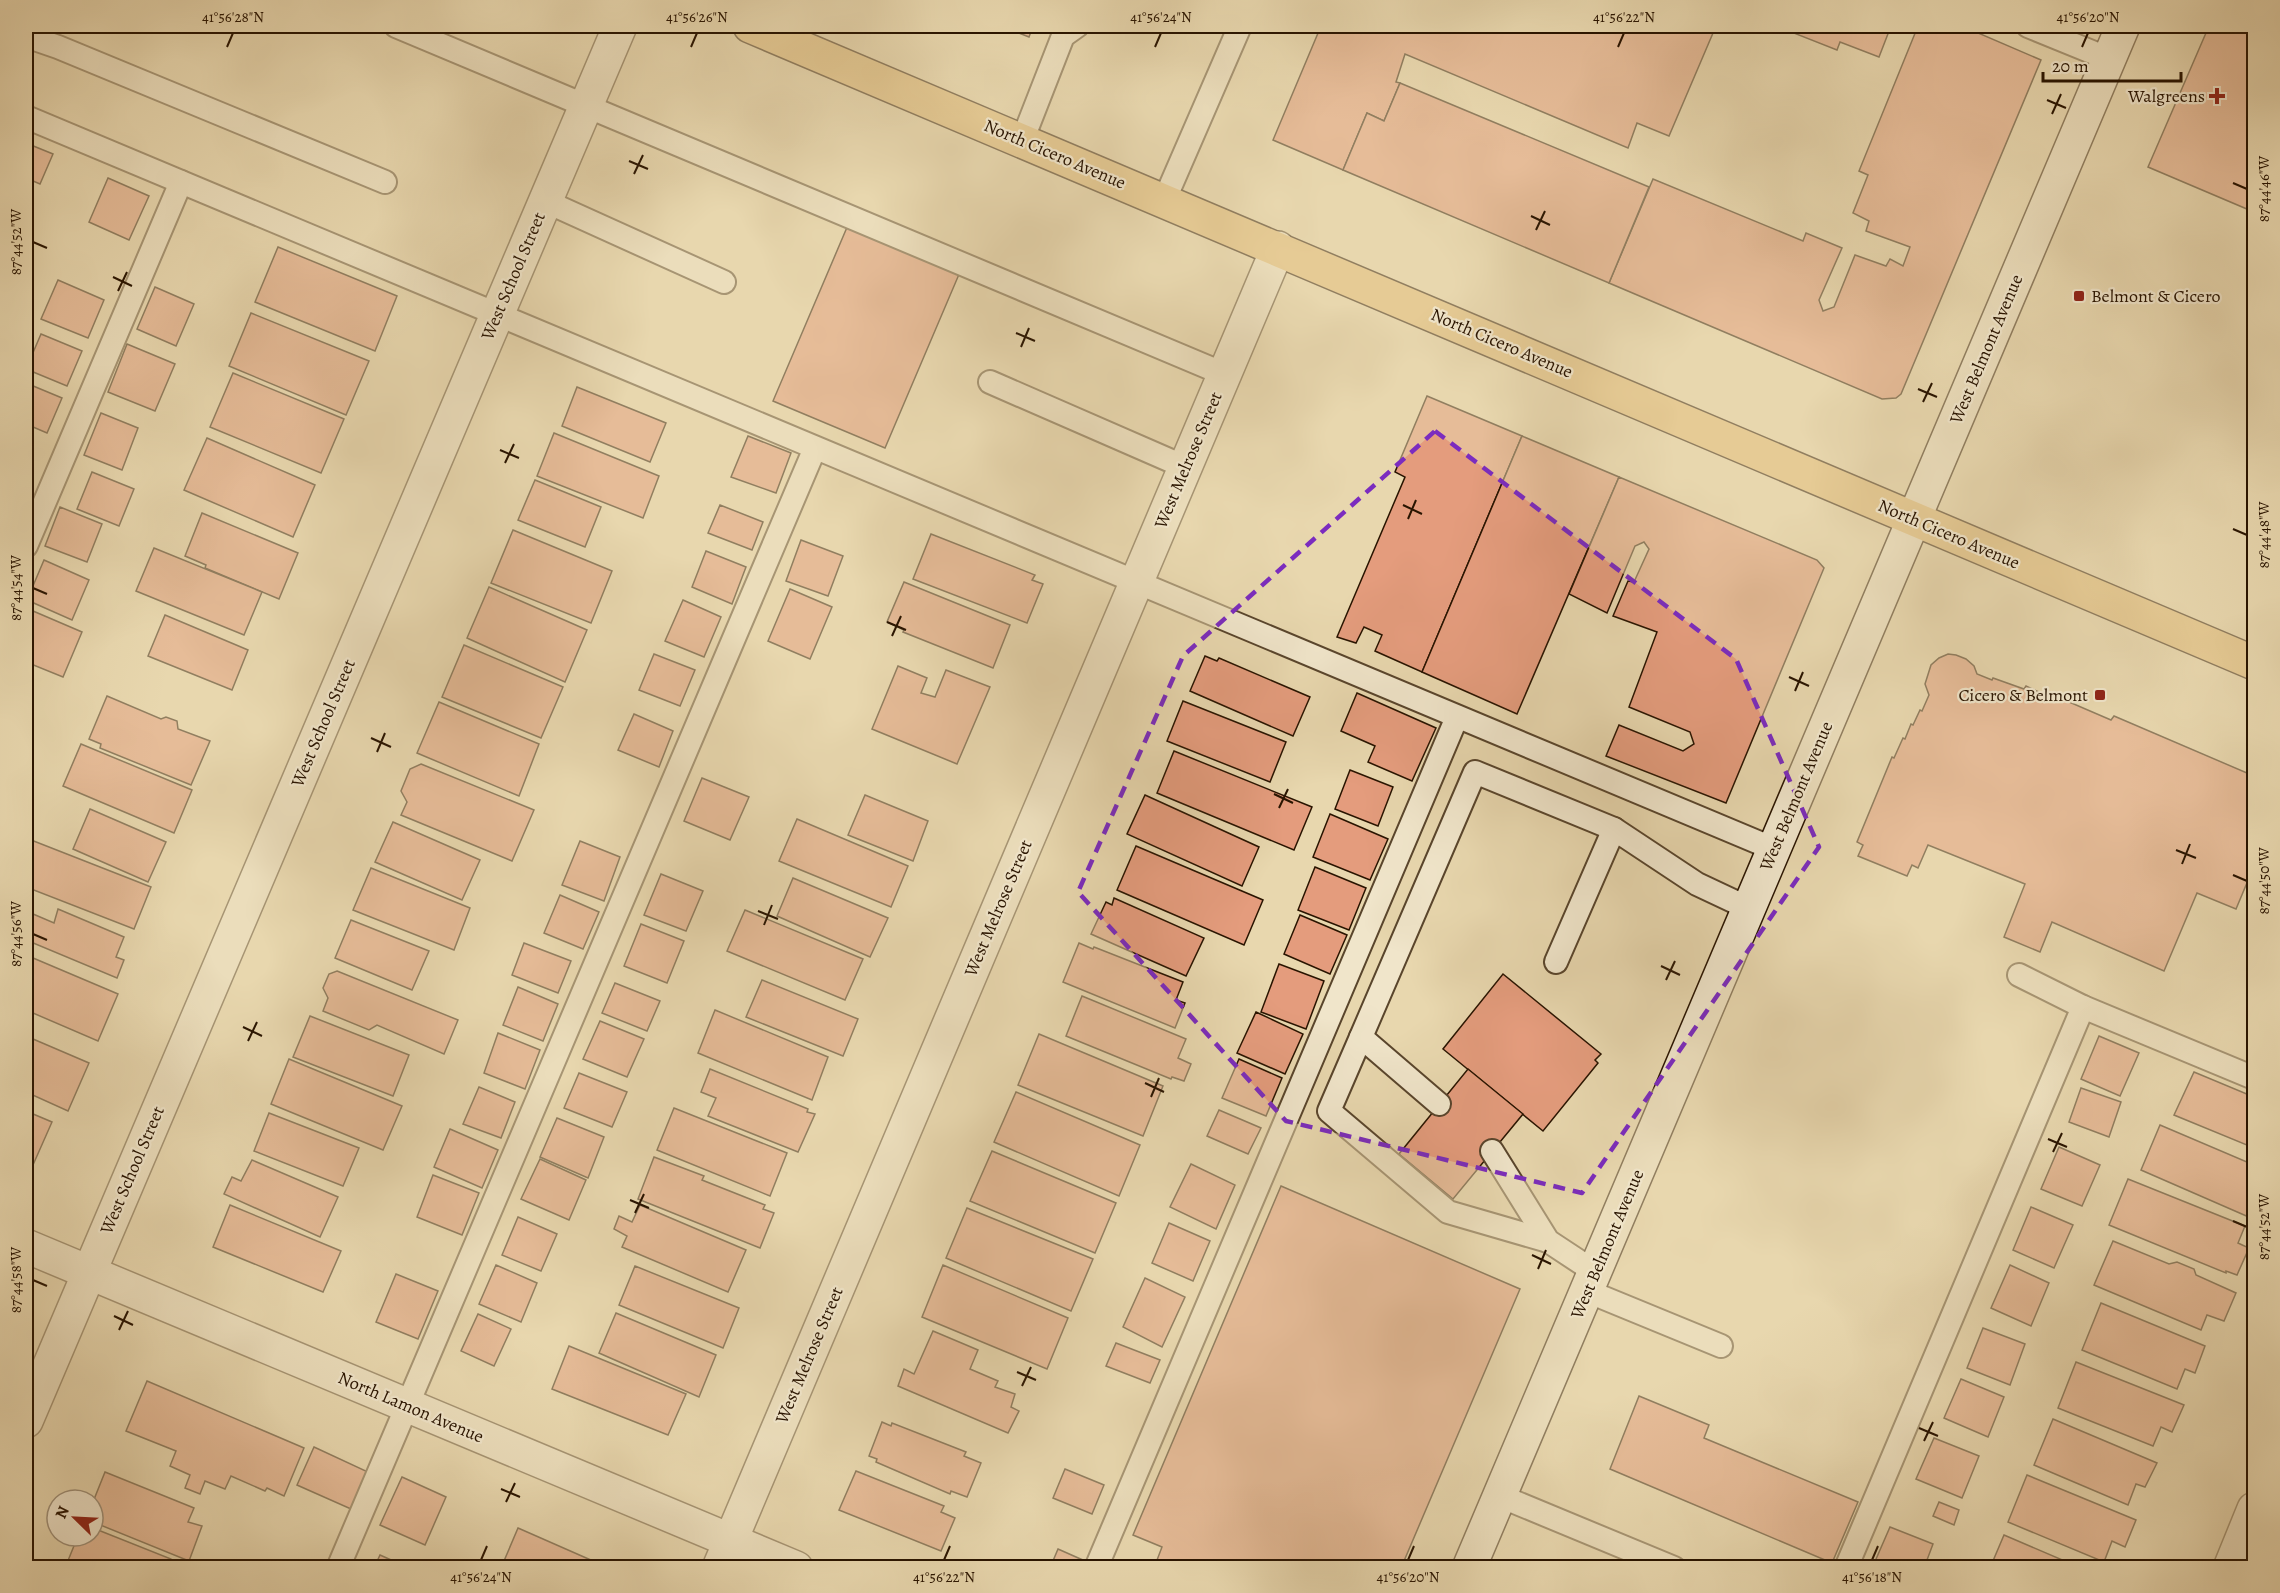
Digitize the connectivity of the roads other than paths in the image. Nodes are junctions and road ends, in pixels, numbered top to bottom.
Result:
1 (396, 26) edge
2 (620, 26) edge
3 (750, 26) edge
4 (1077, 26) edge
5 (1239, 26) edge
6 (2028, 26) edge
7 (2123, 26) edge
8 (26, 36) edge
9 (2109, 59) junction
10 (585, 107) junction
11 (26, 117) edge
12 (1023, 141) junction
13 (181, 182) junction
14 (385, 182) dead end
15 (545, 201) junction
16 (1164, 201) junction
17 (1278, 248) junction
18 (723, 282) dead end
19 (497, 314) junction
20 (1224, 374) junction
21 (990, 382) dead end
22 (815, 448) junction
23 (1185, 467) junction
24 (1912, 519) junction
25 (26, 546) edge
26 (1136, 582) junction
27 (2254, 663) edge
28 (1457, 717) junction
29 (1614, 829) junction
30 (1774, 849) junction
31 (1748, 908) junction
32 (1556, 962) dead end
33 (2019, 975) dead end
34 (2083, 1007) junction
35 (1361, 1037) junction
36 (2254, 1078) edge
37 (1439, 1104) dead end
38 (1492, 1151) dead end
39 (1548, 1241) junction
40 (26, 1246) edge
41 (88, 1272) junction
42 (1591, 1281) junction
43 (1721, 1346) dead end
44 (408, 1406) junction
45 (26, 1421) edge
46 (1500, 1496) junction
47 (2254, 1509) edge
48 (724, 1554) edge
49 (338, 1568) edge
50 (796, 1568) edge
51 (1096, 1568) edge
52 (1469, 1568) edge
53 (1674, 1568) edge
54 (1846, 1568) edge
55 (2230, 1568) edge

1 - 10 lane
2 - 10 street, West School Street
3 - 12 main road, North Cicero Avenue
4 - 12 lane
5 - 16 lane
6 - 9 lane
7 - 9 street, West Belmont Avenue
8 - 14 lane
9 - 24 street, West Belmont Avenue
10 - 15 street, West School Street
10 - 20 lane
11 - 13 lane
12 - 16 main road, North Cicero Avenue
13 - 19 lane
13 - 25 lane
15 - 18 lane
15 - 19 street, West School Street
16 - 17 main road, North Cicero Avenue
17 - 20 street, West Melrose Street
17 - 24 main road, North Cicero Avenue
19 - 22 lane
19 - 41 street, West School Street
20 - 23 street, West Melrose Street
21 - 23 lane
22 - 26 lane
22 - 44 lane
23 - 26 street, West Melrose Street
24 - 27 main road, North Cicero Avenue
24 - 30 street, West Belmont Avenue
26 - 28 lane
26 - 48 street, West Melrose Street
28 - 30 lane
28 - 51 lane
29 - 31 lane
29 - 32 lane
29 - 35 lane
30 - 31 street, West Belmont Avenue
31 - 42 street, West Belmont Avenue
33 - 34 lane
34 - 36 lane
34 - 54 lane
35 - 37 lane
35 - 39 lane
38 - 39 lane
39 - 42 lane
40 - 41 street, North Lamon Avenue
41 - 44 street, North Lamon Avenue
41 - 45 street, West School Street
42 - 43 lane
42 - 46 street, West Belmont Avenue
44 - 48 street, North Lamon Avenue
44 - 49 lane
46 - 52 street, West Belmont Avenue
46 - 53 lane
47 - 55 street
48 - 50 street, North Lamon Avenue

